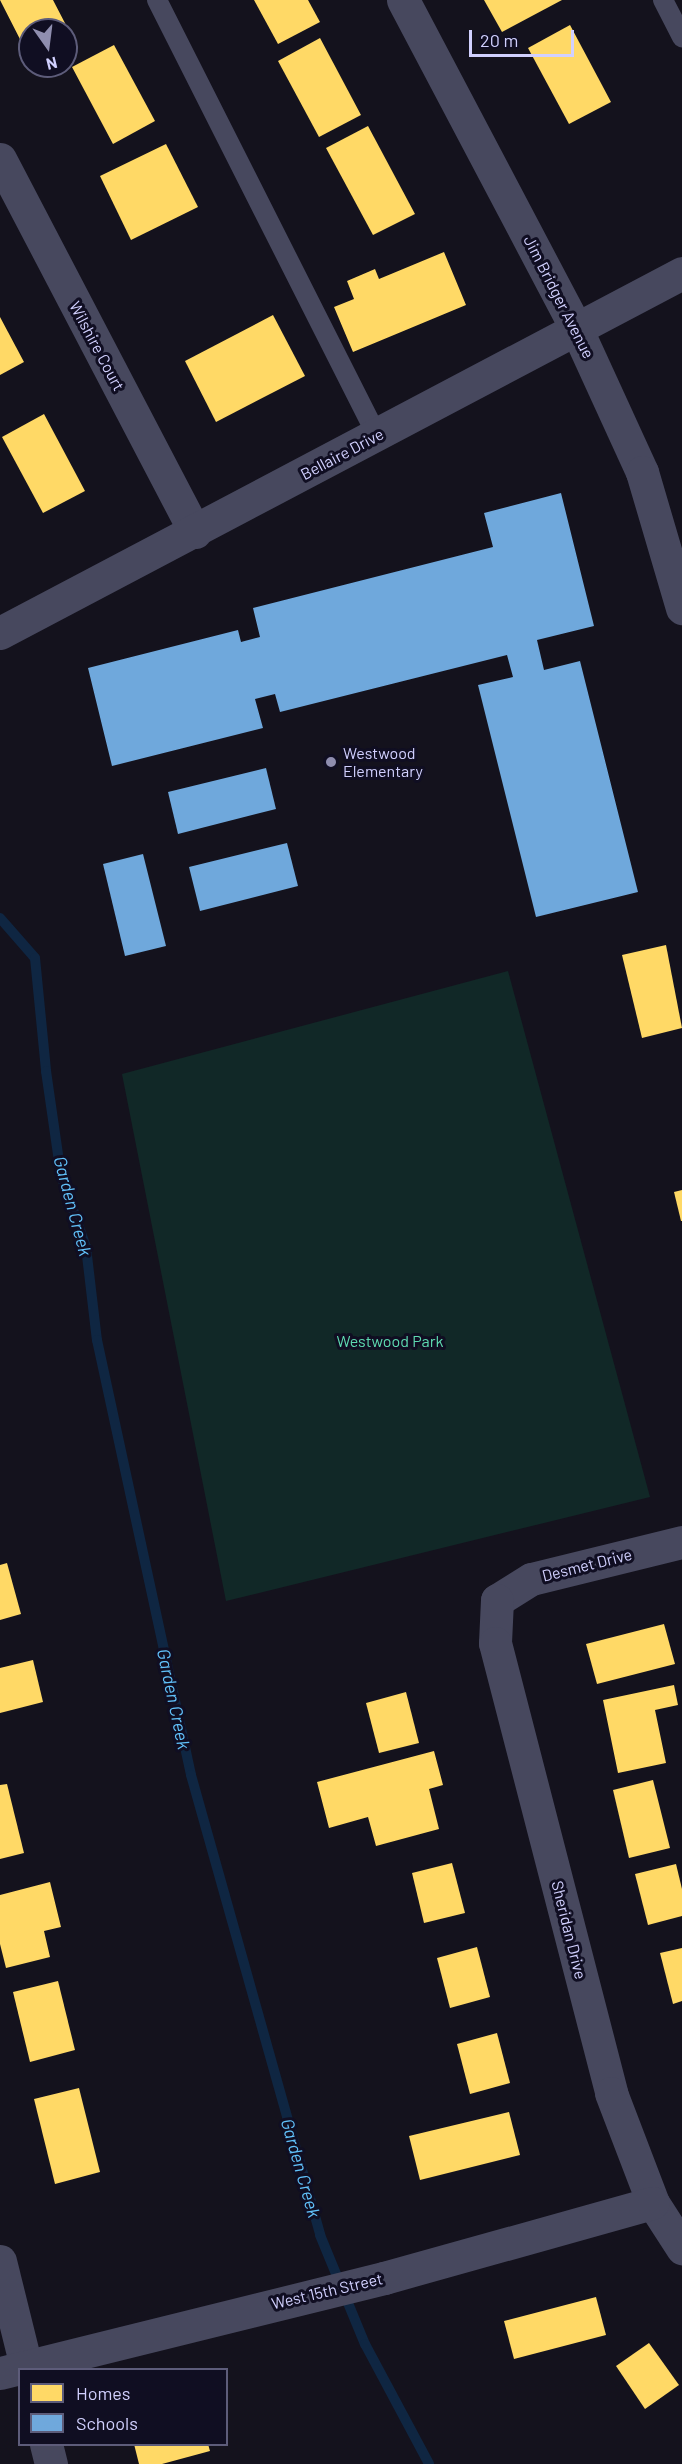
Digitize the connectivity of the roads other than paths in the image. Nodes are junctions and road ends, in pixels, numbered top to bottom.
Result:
1 (157, 0) edge
2 (403, 0) edge
3 (663, 0) edge
4 (682, 37) edge
5 (0, 159) edge
6 (682, 273) edge
7 (578, 330) junction
8 (377, 435) junction
9 (195, 532) junction
10 (682, 608) edge
11 (0, 633) edge
12 (682, 1542) edge
13 (497, 1600) joint
14 (653, 2203) junction
15 (682, 2248) edge
16 (0, 2261) edge
17 (22, 2368) edge
18 (18, 2369) edge
19 (46, 2446) edge
20 (51, 2464) edge

1 - 8 lane
2 - 7 street, Jim Bridger Avenue
3 - 4 lane
5 - 9 street, Wilshire Court
6 - 7 street, Bellaire Drive
7 - 8 street, Bellaire Drive
7 - 10 street, Jim Bridger Avenue
8 - 9 street, Bellaire Drive
9 - 11 street, Bellaire Drive
12 - 13 street, Desmet Drive
13 - 14 street, Sheridan Drive
14 - 15 street, Sheridan Drive
14 - 17 street, West 15th Street
16 - 18 street
19 - 20 street

